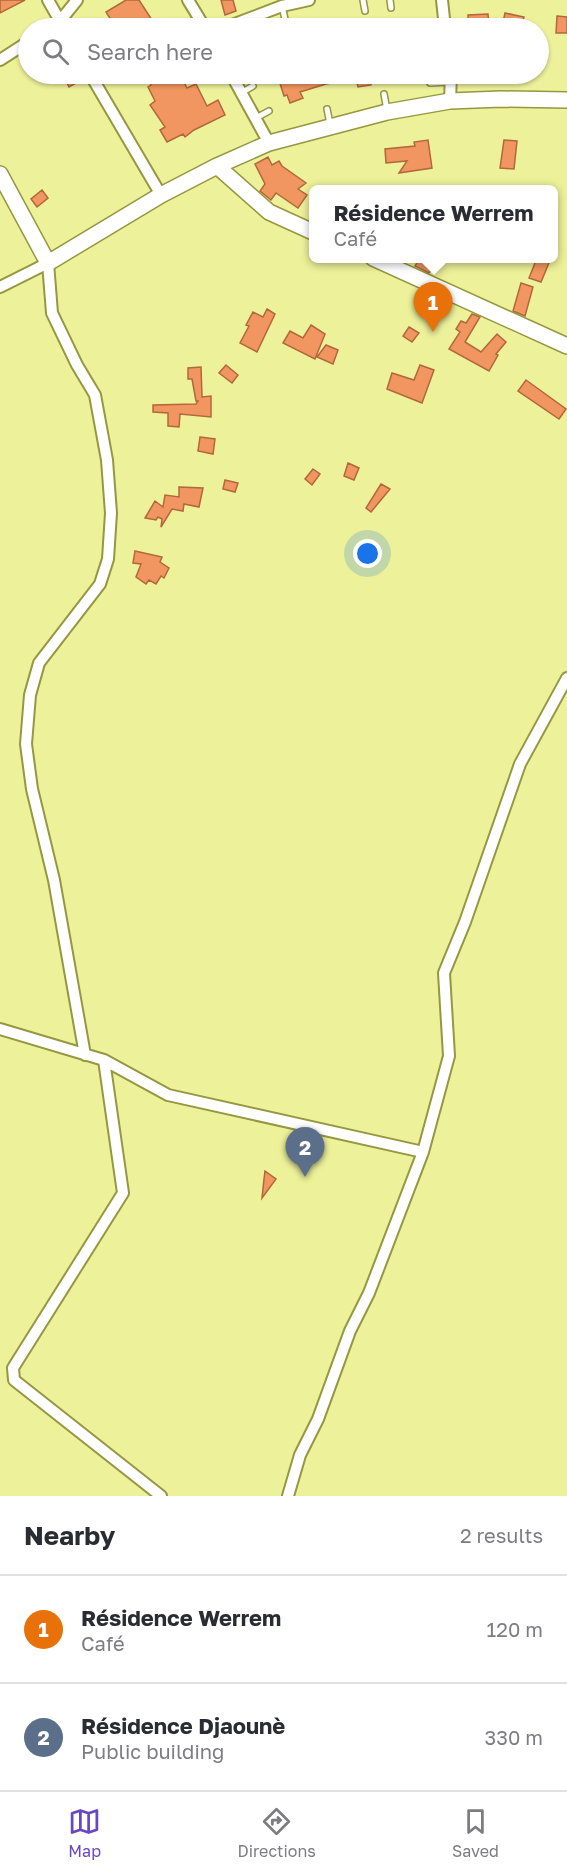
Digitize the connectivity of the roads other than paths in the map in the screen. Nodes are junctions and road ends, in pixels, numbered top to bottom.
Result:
1 (48, 0) edge
2 (77, 0) edge
3 (188, 0) edge
4 (309, 0) edge
5 (363, 0) edge
6 (390, 0) edge
7 (442, 0) edge
8 (282, 6) junction
9 (391, 8) dead end
10 (365, 11) dead end
11 (58, 18) edge
12 (66, 18) edge
13 (199, 18) edge
14 (250, 18) edge
15 (285, 18) edge
16 (445, 18) edge
17 (18, 48) edge
18 (0, 60) edge
19 (96, 84) edge
20 (236, 84) edge
21 (451, 84) edge
22 (253, 86) dead end
23 (241, 93) junction
24 (384, 94) dead end
25 (567, 100) edge
26 (450, 101) junction
27 (327, 109) dead end
28 (269, 111) dead end
29 (387, 112) junction
30 (256, 118) junction
31 (330, 126) junction
32 (269, 143) junction
33 (217, 166) junction
34 (0, 174) edge
35 (161, 195) junction
36 (309, 229) edge
37 (48, 263) junction
38 (384, 263) edge
39 (0, 286) edge
40 (567, 346) edge
41 (567, 678) edge
42 (0, 1029) edge
43 (85, 1055) junction
44 (104, 1060) junction
45 (423, 1152) junction
46 (161, 1496) edge
47 (288, 1496) edge

1 - 11 street
2 - 12 street
3 - 13 street
4 - 8 street
5 - 10 lane
6 - 9 lane
7 - 16 street
8 - 14 street
8 - 15 lane
17 - 18 street
19 - 35 street
20 - 23 street
21 - 26 street
22 - 23 lane
23 - 30 street
24 - 29 lane
25 - 26 street
26 - 29 street
27 - 31 lane
28 - 30 lane
29 - 31 street
30 - 32 street
31 - 32 street
32 - 33 street
33 - 35 street
33 - 36 street
34 - 37 street
35 - 37 street
37 - 39 street
37 - 43 street
38 - 40 street
41 - 45 street
42 - 43 street
43 - 44 street
44 - 45 street
44 - 46 street
45 - 47 street

